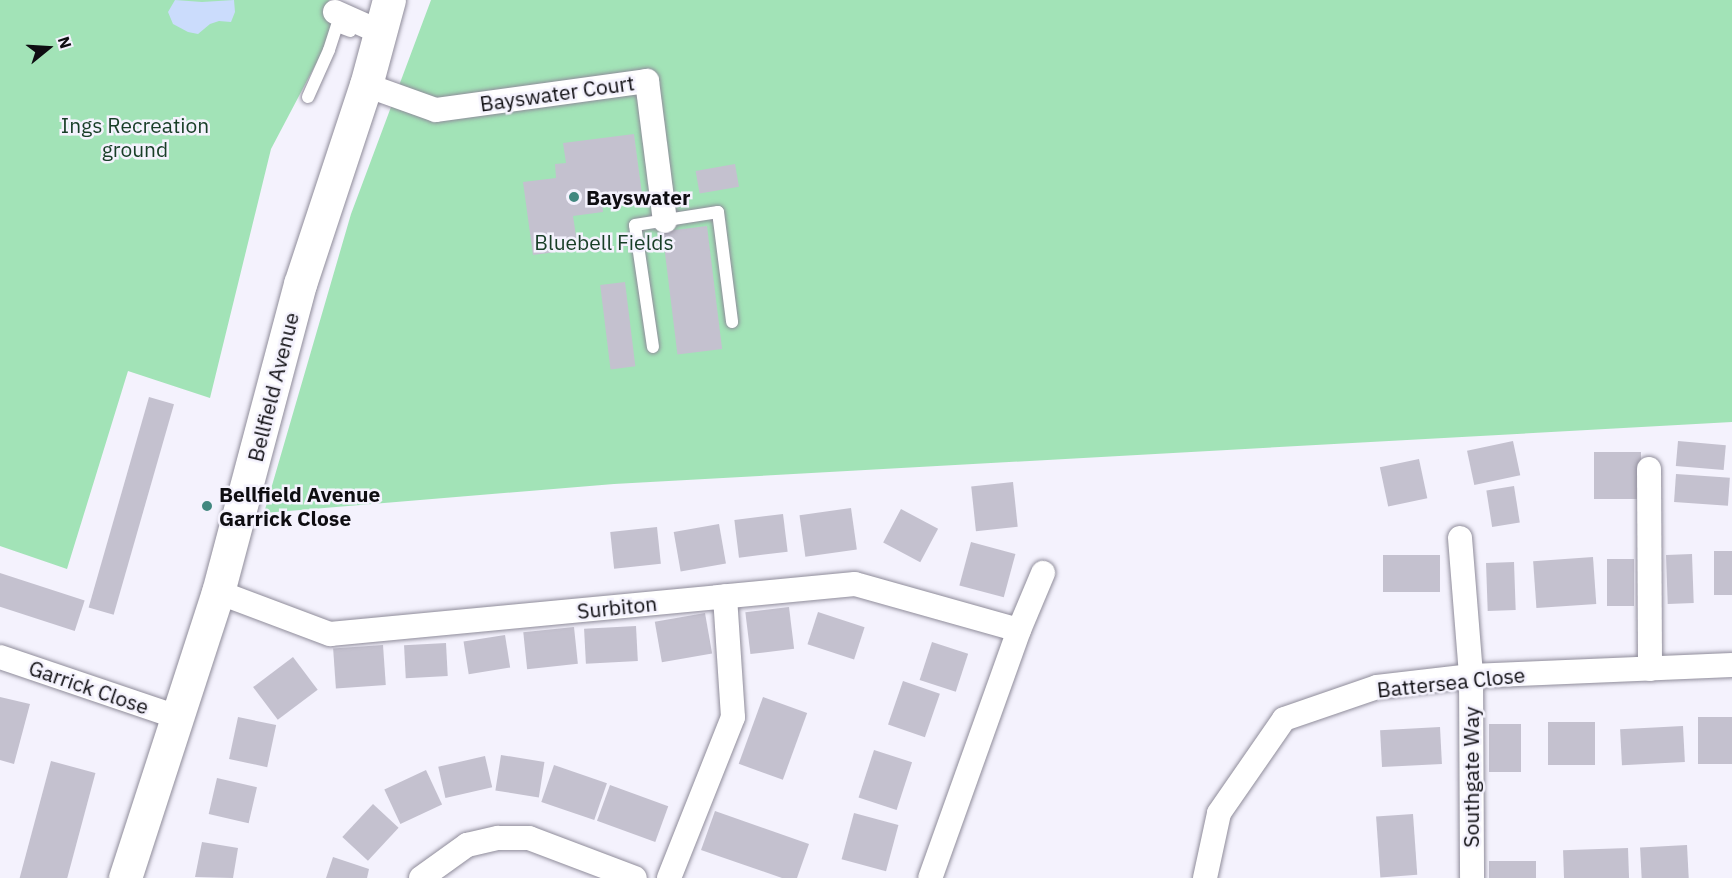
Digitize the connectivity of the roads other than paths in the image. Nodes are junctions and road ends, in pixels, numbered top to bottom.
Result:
1 (389, 0) edge
2 (335, 12) dead end
3 (379, 36) junction
4 (366, 85) junction
5 (308, 97) dead end
6 (664, 221) junction
7 (732, 322) dead end
8 (653, 347) dead end
9 (1650, 469) dead end
10 (1460, 538) dead end
11 (1044, 573) dead end
12 (218, 592) junction
13 (725, 596) junction
14 (1019, 630) junction
15 (0, 657) edge
16 (1732, 665) edge
17 (1650, 669) junction
18 (1471, 676) junction
19 (177, 717) junction
20 (125, 878) edge
21 (421, 878) edge
22 (634, 878) edge
23 (669, 878) edge
24 (930, 878) edge
25 (1205, 878) edge
26 (1472, 878) edge

1 - 3 street, Bellfield Avenue
2 - 3 street
3 - 4 street, Bellfield Avenue
3 - 5 lane
4 - 6 street, Bayswater Court
4 - 12 street, Bellfield Avenue
6 - 7 lane
6 - 8 lane
9 - 17 street
10 - 18 street, Southgate Way
11 - 14 street
12 - 13 street, Surbiton
12 - 19 street, Bellfield Avenue
13 - 14 street, Surbiton
13 - 23 street
14 - 24 street
15 - 19 street, Garrick Close
16 - 17 street, Battersea Close
17 - 18 street, Battersea Close
18 - 25 street, Battersea Close
18 - 26 street, Southgate Way
19 - 20 street, Bellfield Avenue
21 - 22 street

